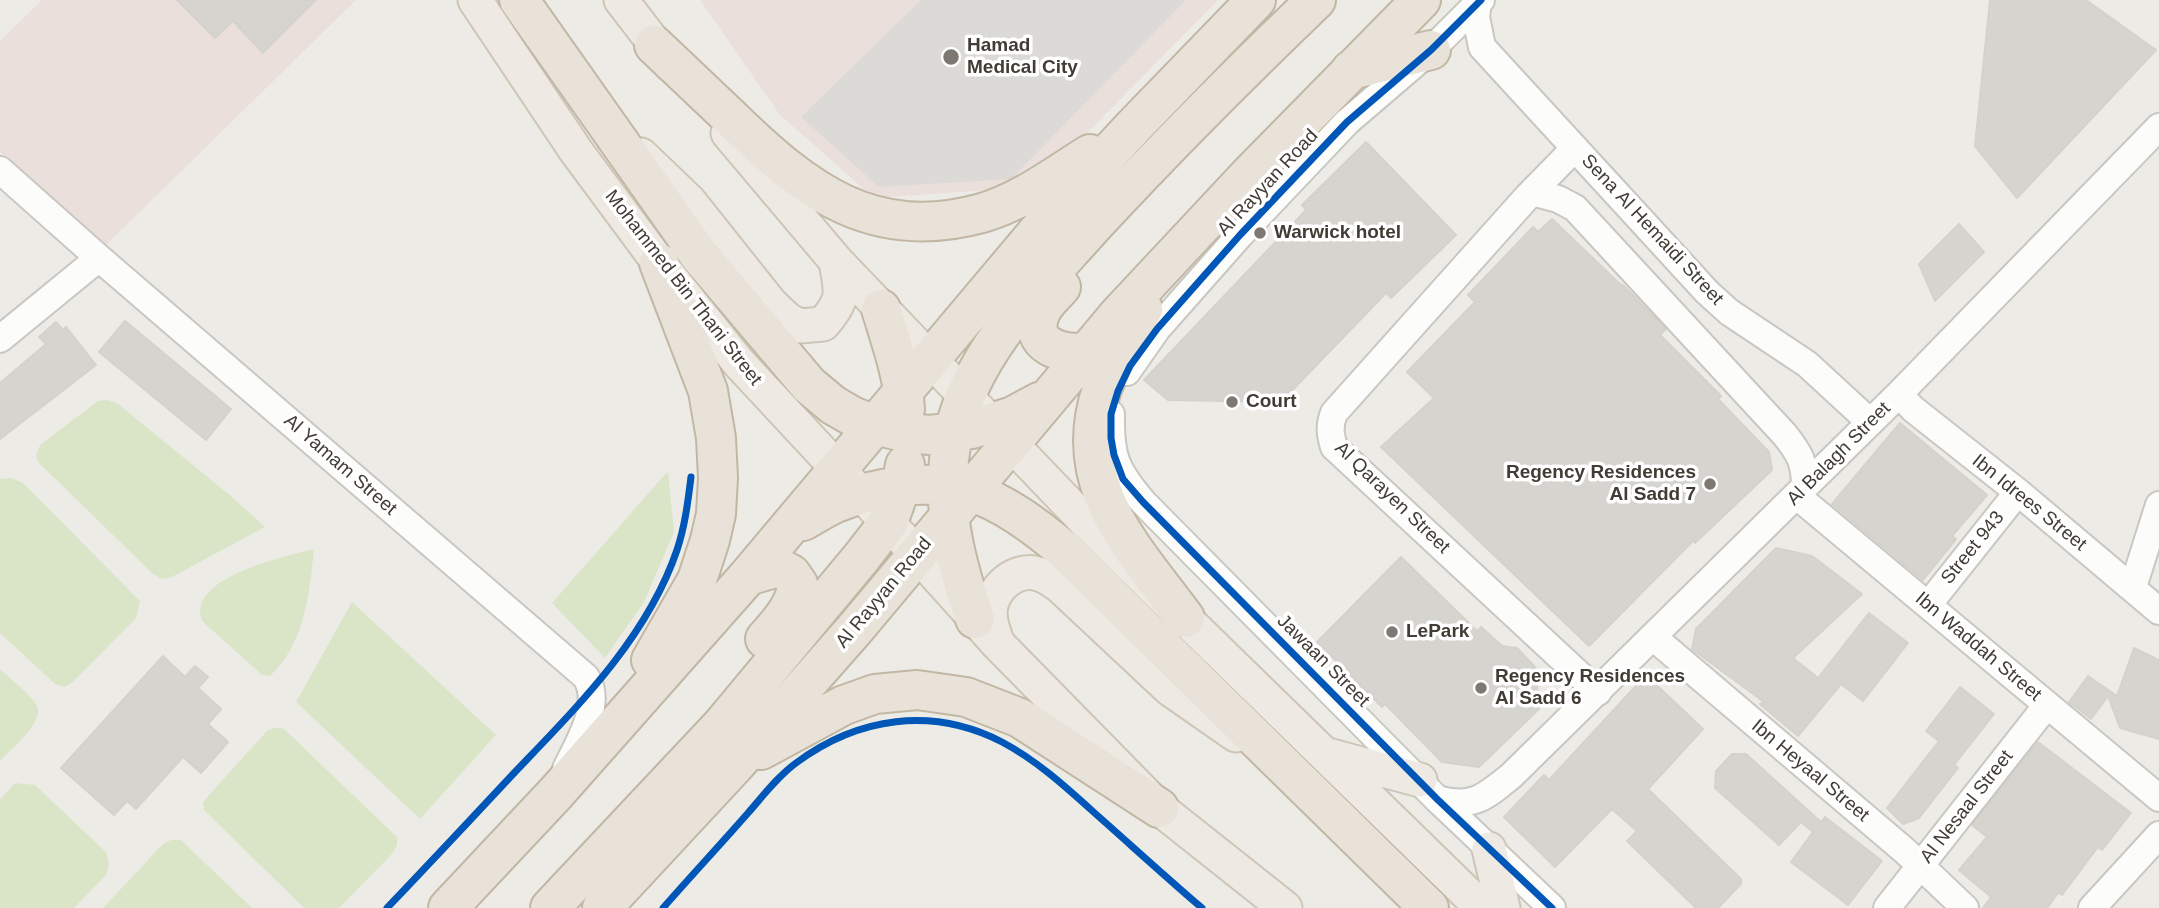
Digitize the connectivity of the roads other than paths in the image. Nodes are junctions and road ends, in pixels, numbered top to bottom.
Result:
1 (475, 0) edge
2 (519, 0) edge
3 (621, 0) edge
4 (1256, 0) edge
5 (1316, 0) edge
6 (1421, 0) edge
7 (1480, 2) edge
8 (654, 45) junction
9 (1436, 46) junction
10 (1482, 47) junction
11 (1260, 54) junction
12 (1351, 70) junction
13 (601, 117) junction
14 (1133, 127) junction
15 (2159, 127) edge
16 (1575, 148) junction
17 (2, 176) edge
18 (1532, 192) junction
19 (99, 258) junction
20 (1168, 260) junction
21 (836, 261) junction
22 (659, 263) junction
23 (881, 309) junction
24 (0, 339) edge
25 (1086, 352) junction
26 (930, 360) junction
27 (904, 391) junction
28 (1899, 394) junction
29 (965, 396) junction
30 (1111, 414) joint
31 (1870, 422) junction
32 (891, 429) junction
33 (953, 433) junction
34 (1000, 433) junction
35 (849, 483) junction
36 (901, 486) junction
37 (1801, 491) junction
38 (2018, 492) junction
39 (954, 498) junction
40 (2159, 505) edge
41 (888, 523) junction
42 (917, 554) junction
43 (748, 576) junction
44 (2133, 587) junction
45 (1928, 605) junction
46 (2159, 611) edge
47 (1185, 618) junction
48 (986, 632) junction
49 (1653, 638) junction
50 (1598, 692) junction
51 (2047, 705) junction
52 (603, 741) junction
53 (1327, 755) junction
54 (735, 765) junction
55 (1290, 772) junction
56 (1512, 775) junction
57 (1428, 790) junction
58 (556, 793) junction
59 (2159, 798) edge
60 (1159, 808) junction
61 (1489, 849) junction
62 (2155, 849) edge
63 (1922, 866) junction
64 (579, 878) junction
65 (447, 908) edge
66 (550, 908) edge
67 (602, 908) edge
68 (1284, 908) edge
69 (1429, 908) edge
70 (1482, 908) edge
71 (1503, 908) edge
72 (1552, 908) edge
73 (1887, 908) edge
74 (1965, 908) edge
75 (2092, 908) edge

1 - 22 main road, Mohammed Bin Thani Street
2 - 13 highway
3 - 8 main road
4 - 14 highway
5 - 11 highway
6 - 12 highway, Al Rayyan Road
7 - 9 street, Al Rayyan Road
7 - 10 street
8 - 14 highway
8 - 21 main road
9 - 10 street
9 - 12 highway
9 - 30 street, Al Rayyan Road
10 - 16 street, Sena Al Hemaidi Street
11 - 25 highway
11 - 29 highway
12 - 20 highway, Al Rayyan Road
13 - 21 main road
13 - 32 highway
14 - 26 highway
15 - 28 street, Al Balagh Street
16 - 18 street, Al Qarayen Street
16 - 31 street, Sena Al Hemaidi Street
17 - 19 street, Al Yamam Street
18 - 37 street
18 - 50 street, Al Qarayen Street
19 - 24 street
19 - 58 street, Al Yamam Street
20 - 25 highway, Al Rayyan Road
20 - 47 highway
21 - 23 main road
22 - 35 main road, Mohammed Bin Thani Street
22 - 52 highway
23 - 26 main road
23 - 27 highway
25 - 34 highway, Al Rayyan Road
26 - 27 highway
26 - 29 main road
27 - 32 highway
28 - 31 street, Al Balagh Street
28 - 38 street, Ibn Idrees Street
29 - 33 highway
29 - 34 main road
30 - 57 street, Jawaan Street
31 - 37 street, Al Balagh Street
32 - 33 highway
32 - 35 highway
32 - 36 highway
33 - 34 highway
33 - 39 highway
34 - 39 highway, Al Rayyan Road
34 - 47 main road
35 - 36 highway
35 - 41 main road, Mohammed Bin Thani Street
35 - 43 highway
36 - 39 highway
36 - 41 highway
37 - 45 street, Ibn Waddah Street
37 - 49 street, Al Balagh Street
38 - 44 street, Ibn Idrees Street
38 - 45 street, Street 943
39 - 42 highway, Al Rayyan Road
39 - 48 highway
39 - 55 highway
40 - 44 street
41 - 42 main road, Mohammed Bin Thani Street
41 - 64 highway
42 - 48 main road
42 - 54 highway, Al Rayyan Road
43 - 52 highway
43 - 64 highway
44 - 46 street, Ibn Idrees Street
45 - 51 street, Ibn Waddah Street
47 - 53 main road
48 - 55 main road
48 - 60 main road
49 - 50 street, Al Balagh Street
49 - 63 street, Ibn Heyaal Street
50 - 56 street, Al Balagh Street
51 - 59 street, Ibn Waddah Street
51 - 63 street, Al Nesaal Street
52 - 58 highway
53 - 57 main road
53 - 70 main road
54 - 60 highway
54 - 67 highway, Al Rayyan Road
55 - 69 highway
56 - 57 street, Al Balagh Street
56 - 61 street, Al Balagh Street
57 - 61 street, Jawaan Street
58 - 65 highway
60 - 68 main road
61 - 71 main road
61 - 72 street, Jawaan Street
62 - 75 street
63 - 73 street, Al Nesaal Street
63 - 74 street, Ibn Heyaal Street
64 - 66 highway

